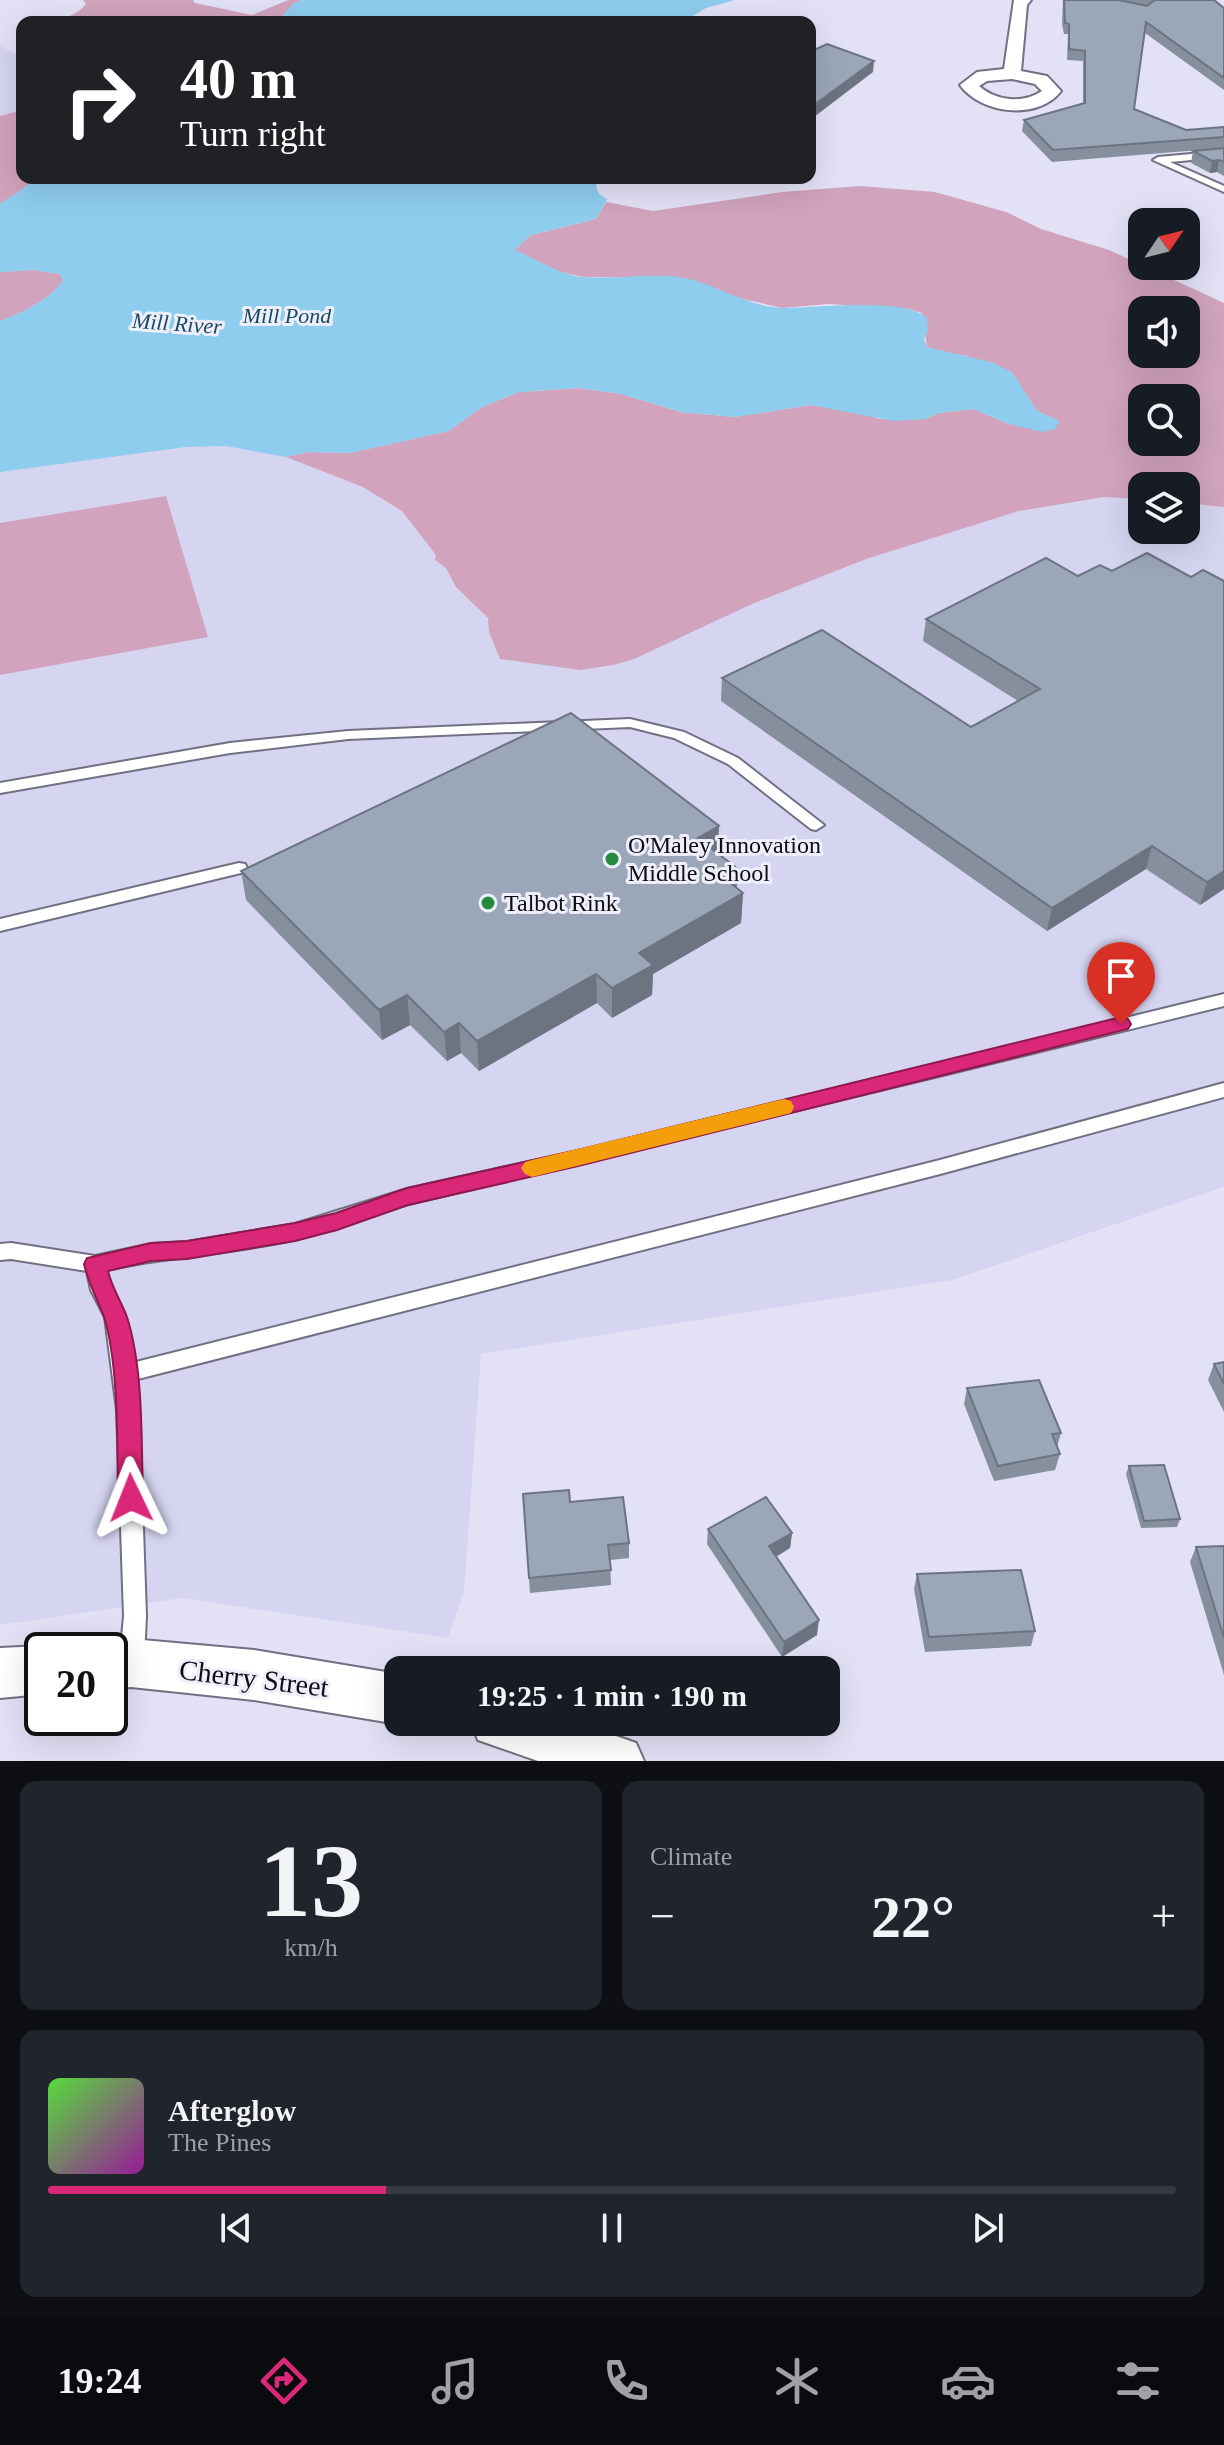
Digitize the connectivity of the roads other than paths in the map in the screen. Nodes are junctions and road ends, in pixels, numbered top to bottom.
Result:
1 (1023, 0) edge
2 (1012, 74) dead end
3 (1224, 154) edge
4 (1224, 189) edge
5 (0, 788) edge
6 (816, 825) dead end
7 (239, 868) edge
8 (0, 925) edge
9 (1224, 1000) edge
10 (1224, 1090) edge
11 (0, 1252) edge
12 (95, 1264) junction
13 (124, 1374) junction
14 (128, 1640) edge
15 (128, 1665) edge
16 (24, 1671) edge
17 (0, 1673) edge
18 (384, 1697) edge
19 (540, 1736) edge
20 (618, 1761) edge

1 - 2 street
3 - 4 lane
5 - 6 lane
7 - 8 lane
9 - 12 lane
10 - 13 lane
11 - 12 lane
12 - 13 lane
13 - 14 lane
15 - 18 street, Cherry Street
16 - 17 street
19 - 20 street

